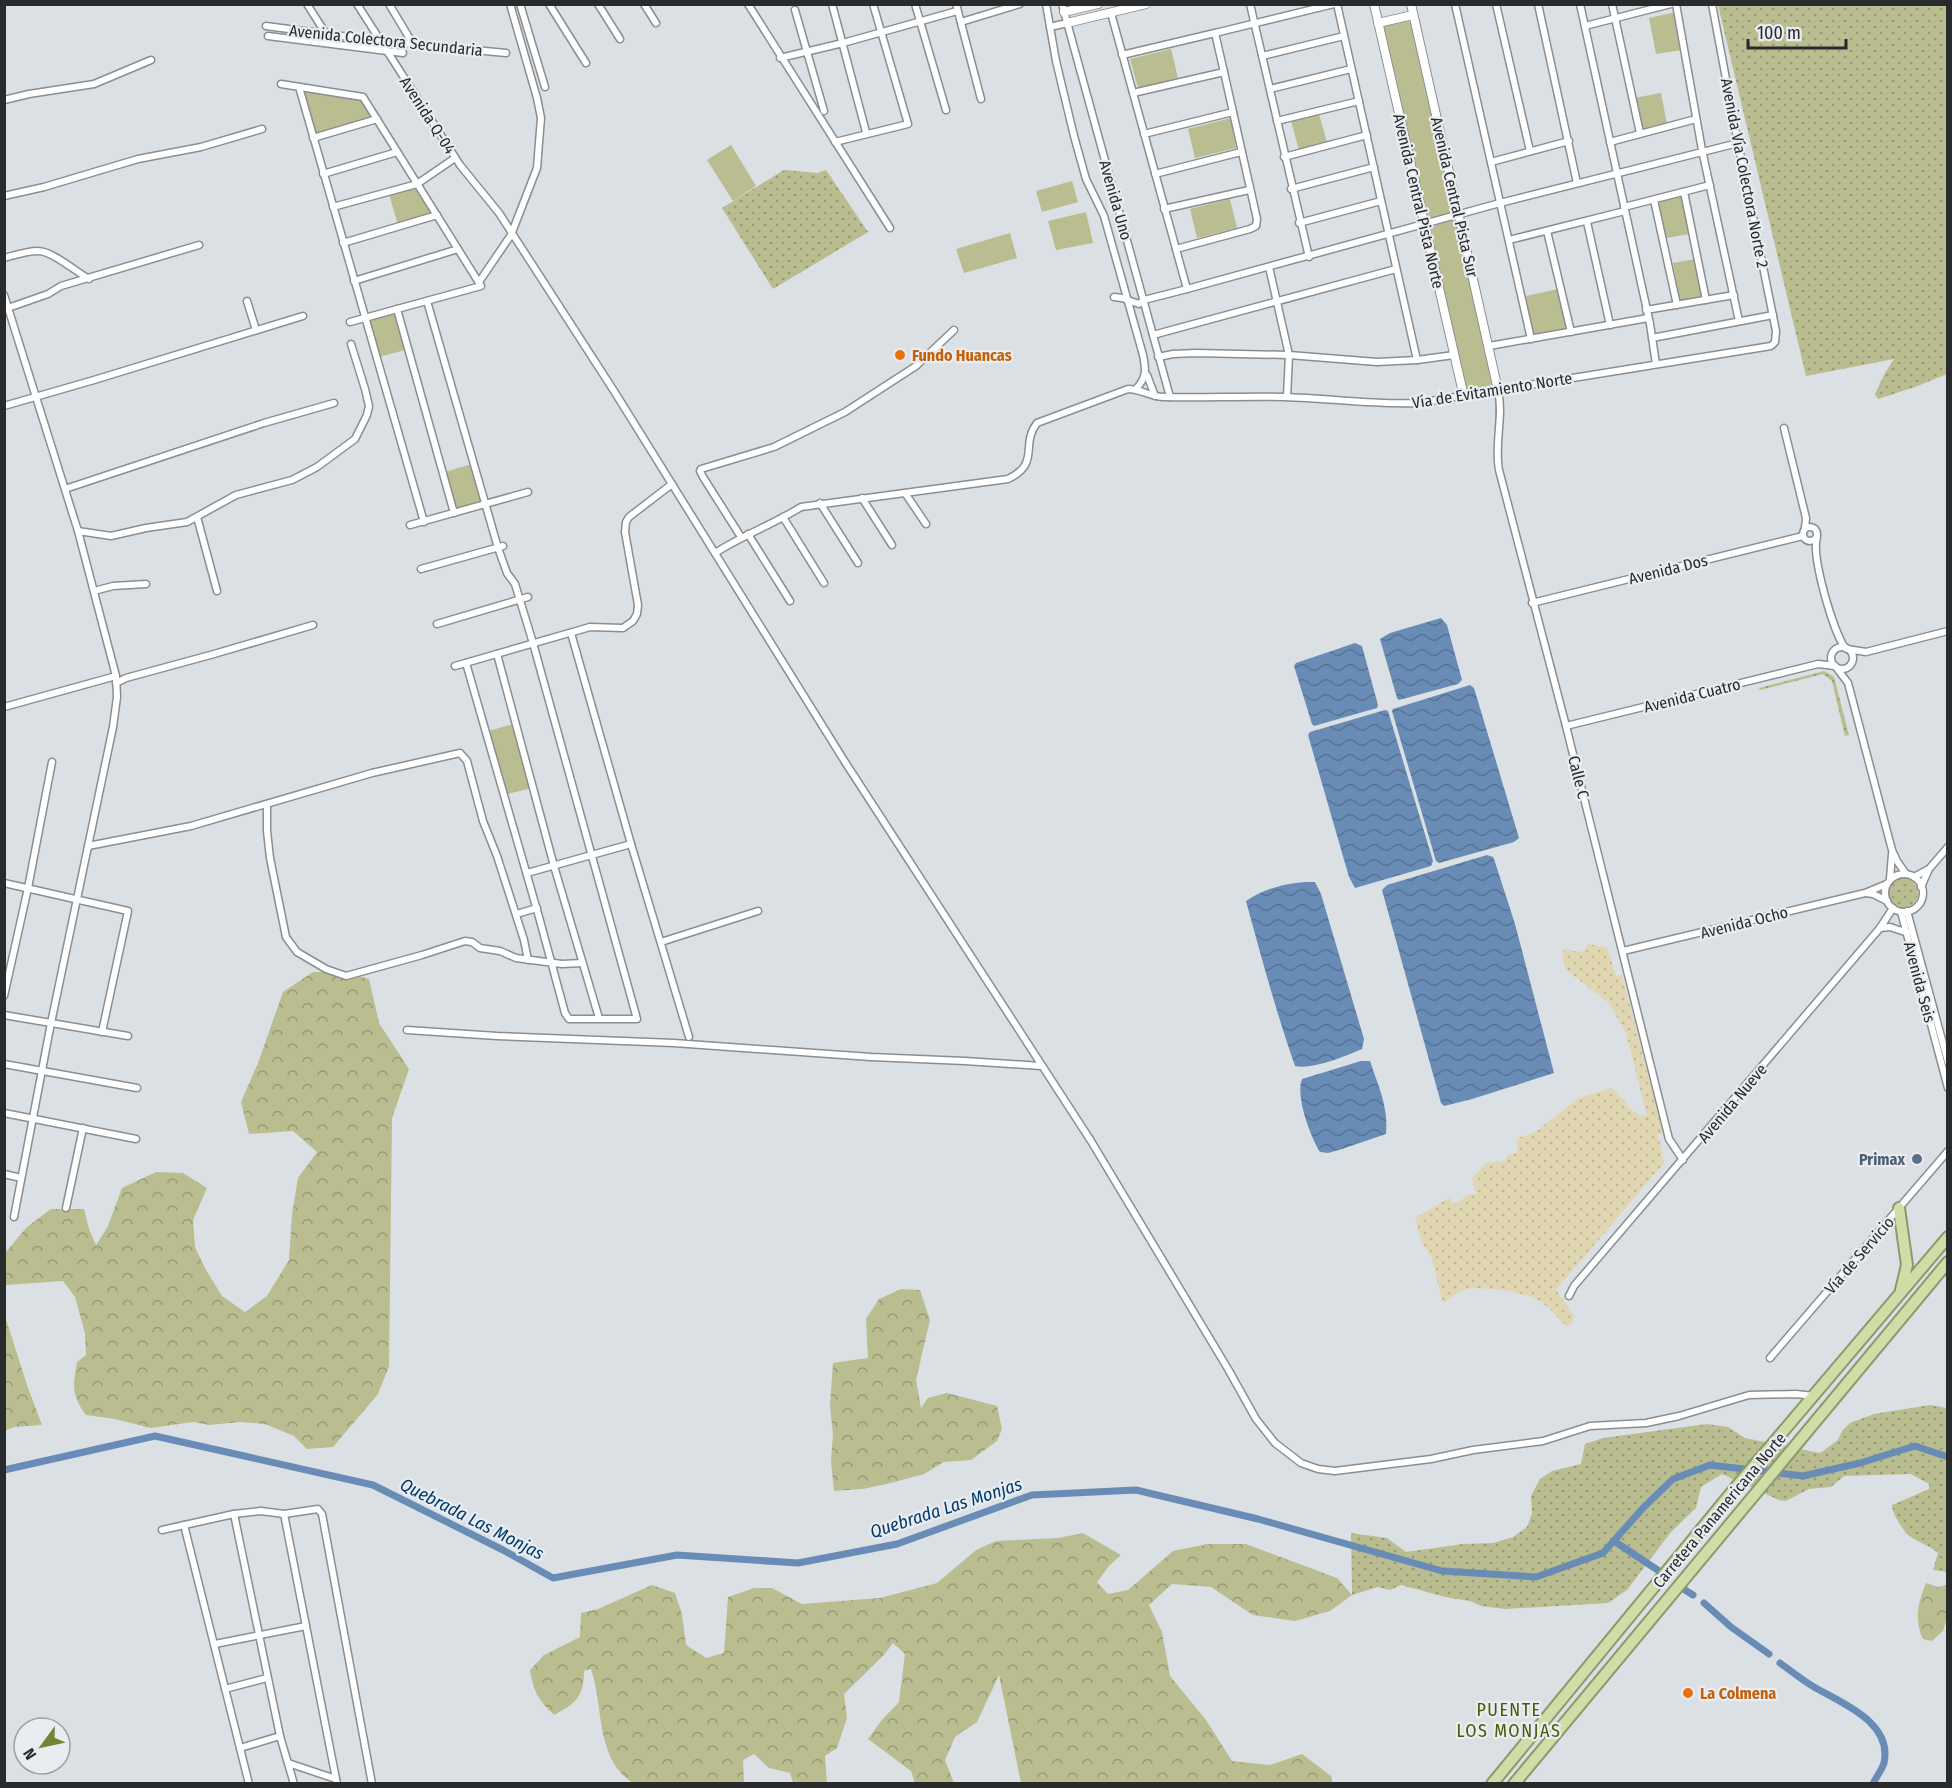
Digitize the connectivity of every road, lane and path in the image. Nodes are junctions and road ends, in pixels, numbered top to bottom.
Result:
1 (307, 4) edge
2 (357, 4) edge
3 (389, 4) edge
4 (510, 4) edge
5 (520, 4) edge
6 (549, 4) edge
7 (598, 4) edge
8 (644, 4) edge
9 (748, 4) edge
10 (832, 4) edge
11 (873, 4) edge
12 (915, 4) edge
13 (1020, 4) edge
14 (1046, 4) edge
15 (1098, 4) edge
16 (1146, 4) edge
17 (1250, 4) edge
18 (1335, 4) edge
19 (1374, 4) edge
20 (1411, 4) edge
21 (1455, 4) edge
22 (1496, 4) edge
23 (1538, 4) edge
24 (1580, 4) edge
25 (1612, 4) edge
26 (1674, 4) edge
27 (1712, 4) edge
28 (956, 8) edge
29 (1063, 8) edge
30 (795, 10) dead end
31 (1111, 13) junction
32 (1413, 15) junction
33 (1615, 18) junction
34 (920, 21) junction
35 (961, 22) junction
36 (656, 23) dead end
37 (1067, 23) junction
38 (1254, 23) junction
39 (1378, 23) junction
40 (266, 26) dead end
41 (1585, 26) junction
42 (1050, 27) junction
43 (881, 32) junction
44 (1215, 33) junction
45 (326, 34) junction
46 (268, 36) dead end
47 (1344, 36) junction
48 (620, 39) dead end
49 (380, 41) junction
50 (843, 43) junction
51 (413, 44) junction
52 (387, 51) junction
53 (807, 51) junction
54 (403, 53) dead end
55 (506, 53) dead end
56 (1122, 55) junction
57 (1262, 56) junction
58 (780, 58) junction
59 (151, 60) dead end
60 (586, 63) dead end
61 (1351, 69) junction
62 (1224, 72) junction
63 (281, 84) dead end
64 (299, 87) junction
65 (545, 87) dead end
66 (1270, 89) junction
67 (1133, 93) junction
68 (981, 99) dead end
69 (4, 100) edge
70 (1359, 101) junction
71 (946, 110) dead end
72 (824, 111) dead end
73 (1233, 112) junction
74 (377, 119) junction
75 (1696, 119) junction
76 (1277, 121) junction
77 (262, 129) dead end
78 (866, 132) junction
79 (1640, 133) junction
80 (1144, 134) junction
81 (1367, 135) junction
82 (313, 138) junction
83 (1569, 141) junction
84 (834, 142) junction
85 (1610, 142) junction
86 (1738, 143) junction
87 (1702, 150) junction
88 (1530, 151) junction
89 (397, 152) junction
90 (1241, 152) junction
91 (1284, 157) junction
92 (455, 158) junction
93 (1491, 162) junction
94 (1374, 167) junction
95 (324, 174) junction
96 (1155, 174) junction
97 (1618, 174) junction
98 (1577, 183) junction
99 (417, 184) junction
100 (1710, 185) junction
101 (1291, 189) junction
102 (1249, 190) junction
103 (1684, 192) junction
104 (4, 196) edge
105 (1654, 200) junction
106 (1381, 201) junction
107 (1500, 204) junction
108 (333, 207) junction
109 (1164, 209) junction
110 (1625, 209) junction
111 (437, 215) junction
112 (1459, 215) junction
113 (1587, 222) junction
114 (1299, 223) junction
115 (1424, 225) junction
116 (890, 228) dead end
117 (1547, 231) junction
118 (511, 235) junction
119 (1388, 235) junction
120 (1509, 240) junction
121 (344, 243) junction
122 (199, 245) dead end
123 (458, 249) junction
124 (1176, 249) junction
125 (1309, 257) junction
126 (4, 258) edge
127 (1269, 267) junction
128 (1396, 269) junction
129 (89, 279) junction
130 (354, 281) junction
131 (479, 282) junction
132 (1187, 288) junction
133 (4, 295) edge
134 (1734, 295) junction
135 (1114, 297) dead end
136 (1144, 300) junction
137 (1706, 300) junction
138 (247, 301) dead end
139 (427, 301) junction
140 (1128, 301) junction
141 (1278, 301) junction
142 (1677, 305) junction
143 (8, 308) junction
144 (397, 309) junction
145 (1647, 314) junction
146 (1773, 315) junction
147 (303, 316) dead end
148 (365, 317) junction
149 (1739, 321) junction
150 (350, 322) dead end
151 (1610, 325) junction
152 (256, 330) junction
153 (954, 330) dead end
154 (1571, 332) junction
155 (1153, 335) junction
156 (1652, 338) junction
157 (1531, 339) junction
158 (1775, 342) joint
159 (351, 344) dead end
160 (1489, 345) junction
161 (1289, 355) junction
162 (1454, 355) junction
163 (1158, 357) junction
164 (1417, 360) junction
165 (1656, 364) junction
166 (1146, 371) junction
167 (1136, 389) junction
168 (1498, 390) junction
169 (1155, 396) junction
170 (35, 397) junction
171 (1170, 397) junction
172 (1287, 397) junction
173 (1464, 397) junction
174 (334, 403) dead end
175 (4, 406) edge
176 (1784, 428) dead end
177 (672, 484) junction
178 (65, 489) junction
179 (528, 492) dead end
180 (905, 493) junction
181 (862, 498) junction
182 (486, 503) junction
183 (820, 503) junction
184 (454, 513) junction
185 (197, 517) junction
186 (783, 517) junction
187 (424, 522) junction
188 (926, 524) dead end
189 (410, 525) dead end
190 (1809, 527) junction
191 (78, 531) junction
192 (748, 534) junction
193 (741, 537) junction
194 (1817, 537) junction
195 (1806, 538) junction
196 (892, 545) dead end
197 (501, 547) junction
198 (1815, 548) junction
199 (715, 553) junction
200 (858, 563) dead end
201 (421, 569) dead end
202 (824, 583) dead end
203 (146, 584) dead end
204 (94, 591) junction
205 (218, 591) dead end
206 (528, 597) dead end
207 (519, 600) junction
208 (790, 601) dead end
209 (1532, 603) junction
210 (437, 624) dead end
211 (313, 625) dead end
212 (1947, 631) edge
213 (571, 633) junction
214 (1836, 633) junction
215 (533, 644) junction
216 (1846, 648) junction
217 (1833, 652) junction
218 (1866, 652) junction
219 (497, 654) junction
220 (466, 663) junction
221 (1851, 663) junction
222 (1818, 664) junction
223 (455, 666) dead end
224 (1835, 667) junction
225 (116, 680) junction
226 (1848, 683) junction
227 (4, 707) edge
228 (1566, 726) junction
229 (52, 762) dead end
230 (267, 804) junction
231 (631, 844) junction
232 (88, 846) junction
233 (1947, 847) edge
234 (1892, 850) junction
235 (591, 856) junction
236 (554, 866) junction
237 (1929, 869) junction
238 (527, 873) junction
239 (1906, 874) junction
240 (1914, 877) junction
241 (1888, 882) junction
242 (4, 883) edge
243 (1922, 887) junction
244 (28, 888) junction
245 (1865, 893) junction
246 (77, 898) junction
247 (1887, 902) junction
248 (537, 908) junction
249 (1893, 908) junction
250 (758, 911) dead end
251 (1904, 911) junction
252 (520, 914) dead end
253 (1880, 928) junction
254 (1907, 933) junction
255 (1914, 937) junction
256 (661, 942) junction
257 (1623, 951) junction
258 (528, 960) junction
259 (551, 962) junction
260 (582, 963) junction
261 (4, 996) edge
262 (4, 1015) edge
263 (599, 1018) junction
264 (51, 1023) junction
265 (407, 1030) dead end
266 (102, 1032) junction
267 (128, 1036) dead end
268 (690, 1037) dead end
269 (1947, 1062) edge
270 (4, 1064) edge
271 (1041, 1066) junction
272 (42, 1071) junction
273 (137, 1088) dead end
274 (1947, 1088) edge
275 (4, 1113) edge
276 (33, 1119) junction
277 (83, 1128) junction
278 (136, 1139) dead end
279 (1947, 1150) edge
280 (1683, 1160) junction
281 (4, 1174) edge
282 (21, 1178) junction
283 (66, 1208) dead end
284 (1899, 1208) junction
285 (14, 1217) dead end
286 (1947, 1237) edge
287 (1947, 1262) edge
288 (1900, 1294) junction
289 (1569, 1296) dead end
290 (1770, 1358) dead end
291 (1815, 1396) junction
292 (234, 1514) junction
293 (284, 1514) junction
294 (184, 1526) junction
295 (162, 1530) dead end
296 (1633, 1613) junction
297 (306, 1626) junction
298 (1639, 1633) junction
299 (258, 1635) junction
300 (215, 1644) junction
301 (267, 1678) junction
302 (225, 1689) junction
303 (280, 1736) junction
304 (240, 1748) junction
305 (288, 1762) junction
306 (336, 1781) edge
307 (249, 1784) edge
308 (294, 1784) edge
309 (372, 1784) edge
310 (1492, 1784) edge
311 (1514, 1784) edge

1 - 45 street
2 - 49 street, Avenida Q-04
3 - 51 street
4 - 118 street
5 - 65 street
6 - 60 street
7 - 48 street
8 - 36 street
9 - 58 street
10 - 50 street
11 - 43 street
12 - 34 street
13 - 35 street
14 - 42 street
15 - 29 street
16 - 31 street
17 - 38 street
18 - 38 street
18 - 47 street
19 - 39 street, Avenida Central Pista Norte
20 - 32 street, Avenida Central Pista Sur
21 - 93 street
22 - 88 street
23 - 83 street
24 - 41 street
25 - 33 street
26 - 33 street
26 - 75 street
27 - 86 street, Avenida Vía Colectora Norte 2
28 - 34 street
28 - 35 street
29 - 37 street, Avenida Uno
30 - 53 street
31 - 37 street
31 - 56 street
32 - 39 street
32 - 112 street, Avenida Central Pista Sur
33 - 41 street
33 - 79 street
34 - 43 street
34 - 71 street
35 - 68 street
37 - 42 street
37 - 136 street, Avenida Uno
38 - 44 street
38 - 57 street
39 - 115 street, Avenida Central Pista Norte
40 - 45 street, Avenida Colectora Secundaria
41 - 85 street
42 - 140 street
43 - 50 street
43 - 78 street
44 - 56 street
44 - 62 street
45 - 49 street, Avenida Colectora Secundaria
46 - 52 street, Avenida Colectora Secundaria
47 - 57 street
47 - 61 street
49 - 51 street, Avenida Colectora Secundaria
49 - 52 street, Avenida Q-04
50 - 53 street
50 - 78 street
51 - 55 street, Avenida Colectora Secundaria
52 - 54 street, Avenida Colectora Secundaria
52 - 92 street, Avenida Q-04
53 - 58 street
53 - 72 street
56 - 67 street
57 - 66 street
58 - 84 street
59 - 69 street
61 - 66 street
61 - 70 street
62 - 67 street
62 - 73 street
63 - 64 street
64 - 74 street
64 - 82 street
66 - 76 street
67 - 80 street
70 - 76 street
70 - 81 street
73 - 80 street
73 - 90 street
74 - 82 street
74 - 89 street
75 - 79 street
75 - 87 street
76 - 91 street
77 - 104 street
78 - 84 street
79 - 85 street
80 - 96 street
81 - 91 street
81 - 94 street
82 - 95 street
83 - 88 street
83 - 98 street
84 - 116 street
85 - 97 street
86 - 87 street
86 - 146 street, Avenida Vía Colectora Norte 2
87 - 97 street
87 - 100 street
88 - 93 street
89 - 95 street
89 - 99 street
90 - 96 street
90 - 102 street
91 - 101 street
92 - 99 street
92 - 118 street, Avenida Q-04
93 - 107 street
94 - 101 street
94 - 106 street
95 - 108 street
96 - 109 street
97 - 98 street
97 - 110 street
98 - 107 street
99 - 108 street
99 - 111 street
100 - 103 street
100 - 134 street
101 - 114 street
102 - 109 street
102 - 124 street
103 - 105 street
103 - 137 street
105 - 110 street
105 - 142 street
106 - 114 street
106 - 119 street
107 - 112 street
107 - 120 street
108 - 121 street
109 - 124 street
110 - 113 street
110 - 145 street
111 - 121 street
111 - 123 street
112 - 115 street
112 - 160 street, Avenida Central Pista Sur
113 - 117 street
113 - 151 street
114 - 125 street
115 - 119 street
115 - 162 street, Avenida Central Pista Norte
117 - 120 street
117 - 154 street
118 - 131 street
118 - 177 street, Avenida Q-04
119 - 125 street
119 - 128 street
120 - 157 street
121 - 130 street
122 - 129 street
123 - 130 street
123 - 131 street
124 - 132 street
125 - 127 street
126 - 129 street
127 - 132 street
127 - 141 street
128 - 141 street
128 - 164 street
129 - 143 street
130 - 148 street
131 - 139 street
132 - 136 street
133 - 143 street
134 - 137 street
134 - 149 street
135 - 140 street
136 - 140 street
136 - 155 street, Avenida Uno
137 - 142 street
138 - 152 street
139 - 144 street
139 - 182 street
140 - 166 street
141 - 155 street
141 - 161 street
142 - 145 street
143 - 170 street
144 - 148 street
144 - 184 street
145 - 151 street
145 - 156 street
146 - 149 street
146 - 158 street, Avenida Vía Colectora Norte 2
147 - 152 street
148 - 150 street
148 - 187 street
149 - 156 street
151 - 154 street
152 - 170 street
153 - 193 street
154 - 157 street
155 - 163 street, Avenida Uno
156 - 165 street
157 - 160 street
158 - 165 street, Vía de Evitamiento Norte
159 - 185 street
160 - 168 street, Avenida Central Pista Sur
161 - 163 street
161 - 164 street
161 - 172 street
162 - 164 street
162 - 173 street, Avenida Central Pista Norte
163 - 171 street, Avenida Uno
165 - 168 street, Vía de Evitamiento Norte
166 - 167 street
166 - 169 street
167 - 169 street, Vía de Evitamiento Norte
167 - 180 street
168 - 173 street, Vía de Evitamiento Norte
168 - 209 street, Calle C
169 - 171 street, Vía de Evitamiento Norte
170 - 175 street
170 - 178 street
171 - 172 street, Vía de Evitamiento Norte
172 - 173 street, Vía de Evitamiento Norte
174 - 178 street
176 - 190 street
177 - 199 street, Avenida Q-04
177 - 213 street
178 - 191 street
179 - 182 street
180 - 181 street
180 - 188 street
181 - 183 street
181 - 196 street
182 - 184 street
182 - 197 street
183 - 186 street
183 - 200 street
184 - 187 street
185 - 191 street
185 - 205 street
186 - 192 street
186 - 202 street
187 - 189 street
190 - 194 street
190 - 195 street
191 - 204 street
192 - 193 street
192 - 208 street
193 - 199 street
194 - 195 street, Avenida Dos
194 - 198 street
195 - 198 street
195 - 209 street, Avenida Dos
197 - 201 street
197 - 207 street
198 - 214 street
199 - 271 street, Avenida Q-04
203 - 204 street
204 - 225 street
206 - 207 street
207 - 210 street
207 - 215 street
209 - 228 street, Calle C
211 - 225 street
212 - 218 street
213 - 215 street
213 - 231 street
214 - 216 street
214 - 217 street
215 - 219 street
215 - 235 street
216 - 217 street
216 - 218 street
216 - 221 street
217 - 222 street, Avenida Cuatro
217 - 224 street
218 - 221 street
219 - 220 street
219 - 236 street
220 - 223 street
220 - 238 street
221 - 224 street
221 - 226 street
222 - 224 street, Avenida Cuatro
222 - 228 street, Avenida Cuatro
224 - 226 street
225 - 227 street
225 - 232 street
226 - 234 street
228 - 257 street, Calle C
229 - 244 street
230 - 232 street
230 - 258 street
230 - 258 street
231 - 235 street
231 - 256 street
232 - 246 street
233 - 237 street
234 - 239 street
234 - 241 street
235 - 236 street
235 - 263 street
236 - 238 street
236 - 260 street
237 - 240 street
237 - 243 street
238 - 248 street
239 - 240 street
239 - 241 street
240 - 243 street
241 - 245 street, Avenida Ocho
241 - 247 street
242 - 244 street
243 - 251 street
244 - 246 street
244 - 261 street
245 - 247 street
245 - 257 street, Avenida Ocho
246 - 264 street
246 - 266 street
247 - 249 street
248 - 252 street
248 - 259 street
249 - 251 street
249 - 253 street, Avenida Nueve
250 - 256 street
251 - 254 street, Avenida Seis
251 - 255 street, Avenida Seis
253 - 254 street
253 - 280 street, Avenida Nueve
254 - 255 street
254 - 274 street, Avenida Seis
255 - 269 street, Avenida Seis
256 - 268 street
257 - 280 street, Calle C
258 - 259 street
259 - 260 street
259 - 263 street
260 - 263 street
262 - 264 street
264 - 266 street
264 - 272 street
265 - 271 street
266 - 267 street
270 - 272 street
271 - 291 street, Avenida Q-04
272 - 273 street
272 - 276 street
275 - 276 street
276 - 277 street
276 - 282 street
277 - 278 street
277 - 283 street
279 - 284 street, Vía de Servicio
280 - 289 street, Avenida Nueve
281 - 282 street
282 - 285 street
284 - 288 highway
284 - 290 street, Vía de Servicio
286 - 288 highway, Carretera Panamericana Norte
287 - 298 highway, Carretera Panamericana Norte
288 - 291 highway, Carretera Panamericana Norte
291 - 296 highway, Carretera Panamericana Norte
292 - 293 street
292 - 294 street
292 - 299 street
293 - 297 street
293 - 309 street
294 - 295 street
294 - 300 street
296 - 298 highway
296 - 310 highway, Carretera Panamericana Norte
297 - 299 street
297 - 306 street
298 - 311 highway, Carretera Panamericana Norte
299 - 300 street
299 - 301 street
300 - 302 street
301 - 302 street
301 - 303 street
302 - 304 street
303 - 304 street
303 - 305 street
304 - 307 street
305 - 306 street
305 - 308 street

